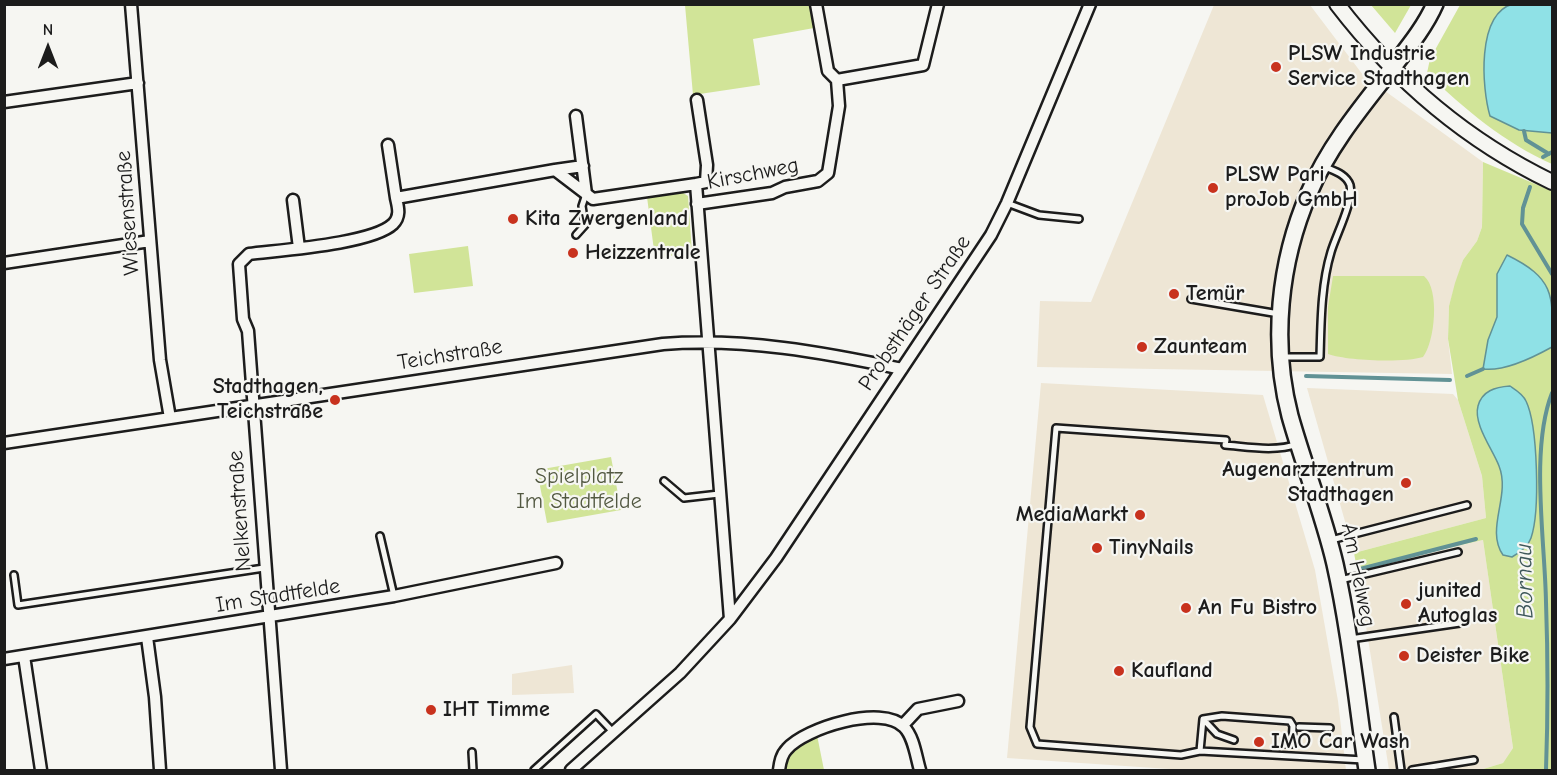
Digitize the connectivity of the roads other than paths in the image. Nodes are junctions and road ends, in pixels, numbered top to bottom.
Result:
1 (131, 4) edge
2 (816, 4) edge
3 (938, 4) edge
4 (1090, 4) edge
5 (1336, 4) edge
6 (1435, 4) edge
7 (1391, 69) junction
8 (837, 80) junction
9 (138, 83) junction
10 (697, 100) dead end
11 (4, 102) edge
12 (576, 116) dead end
13 (388, 145) dead end
14 (1323, 165) junction
15 (583, 166) junction
16 (555, 170) junction
17 (1552, 182) edge
18 (696, 184) junction
19 (586, 194) junction
20 (396, 198) junction
21 (293, 200) dead end
22 (1008, 203) junction
23 (697, 204) junction
24 (1079, 219) dead end
25 (576, 235) dead end
26 (150, 241) junction
27 (299, 248) junction
28 (4, 263) edge
29 (1191, 299) dead end
30 (1281, 314) junction
31 (707, 341) junction
32 (1281, 357) junction
33 (902, 369) junction
34 (252, 405) junction
35 (170, 418) junction
36 (4, 443) edge
37 (1298, 444) junction
38 (664, 481) dead end
39 (718, 494) junction
40 (1467, 505) dead end
41 (380, 536) dead end
42 (1329, 540) junction
43 (1458, 552) dead end
44 (556, 562) dead end
45 (264, 567) junction
46 (14, 575) dead end
47 (1339, 580) junction
48 (394, 596) junction
49 (268, 618) junction
50 (730, 620) junction
51 (1460, 623) dead end
52 (147, 637) junction
53 (1348, 639) junction
54 (24, 656) junction
55 (4, 659) edge
56 (958, 701) dead end
57 (1394, 717) dead end
58 (1203, 719) junction
59 (903, 725) junction
60 (1299, 727) dead end
61 (1330, 728) dead end
62 (614, 734) junction
63 (1234, 740) dead end
64 (1284, 744) dead end
65 (1200, 751) junction
66 (472, 752) dead end
67 (1474, 760) dead end
68 (1366, 765) edge
69 (41, 771) edge
70 (160, 771) edge
71 (280, 771) edge
72 (474, 771) edge
73 (534, 771) edge
74 (571, 771) edge
75 (779, 771) edge
76 (920, 771) edge
77 (1401, 771) edge
78 (1412, 771) edge

1 - 9 street, Wiesenstraße
2 - 8 street, Kirschweg
3 - 8 street
4 - 22 street, Probsthäger Straße
5 - 7 street
6 - 7 main road, Am Helweg
7 - 14 main road, Am Helweg
7 - 17 street
8 - 23 street, Kirschweg
9 - 11 street
9 - 26 street, Wiesenstraße
10 - 18 street
12 - 15 street
13 - 20 street
14 - 30 main road, Am Helweg
14 - 32 lane
15 - 16 street
15 - 19 street
16 - 19 street
16 - 20 street
18 - 19 street
18 - 23 street
19 - 25 lane
20 - 27 street
21 - 27 street
22 - 24 lane
22 - 33 street, Probsthäger Straße
23 - 31 street
26 - 28 street
26 - 35 street, Wiesenstraße
27 - 34 street, Nelkenstraße
29 - 30 lane
30 - 32 main road, Am Helweg
31 - 33 street, Teichstraße
31 - 34 street, Teichstraße
31 - 39 street
32 - 37 main road, Am Helweg
33 - 50 street, Probsthäger Straße
34 - 35 street, Teichstraße
34 - 45 street, Nelkenstraße
35 - 36 street, Teichstraße
37 - 42 main road, Am Helweg
37 - 65 lane
38 - 39 lane
39 - 50 street
40 - 42 lane
41 - 48 lane
42 - 47 main road, Am Helweg
43 - 47 lane
44 - 48 street, Im Stadtfelde
45 - 46 lane
45 - 49 street, Nelkenstraße
47 - 53 main road, Am Helweg
48 - 49 street, Im Stadtfelde
49 - 52 street, Im Stadtfelde
49 - 71 street, Nelkenstraße
50 - 62 street, Probsthäger Straße
51 - 53 lane
52 - 54 street, Im Stadtfelde
52 - 70 street
53 - 68 main road, Am Helweg
54 - 55 street, Im Stadtfelde
54 - 69 street
56 - 59 street
57 - 77 lane
58 - 63 lane
58 - 64 lane
58 - 65 lane
59 - 75 street
59 - 76 street
60 - 61 lane
62 - 73 lane
62 - 74 street, Probsthäger Straße
65 - 68 lane
66 - 72 lane
67 - 78 lane

